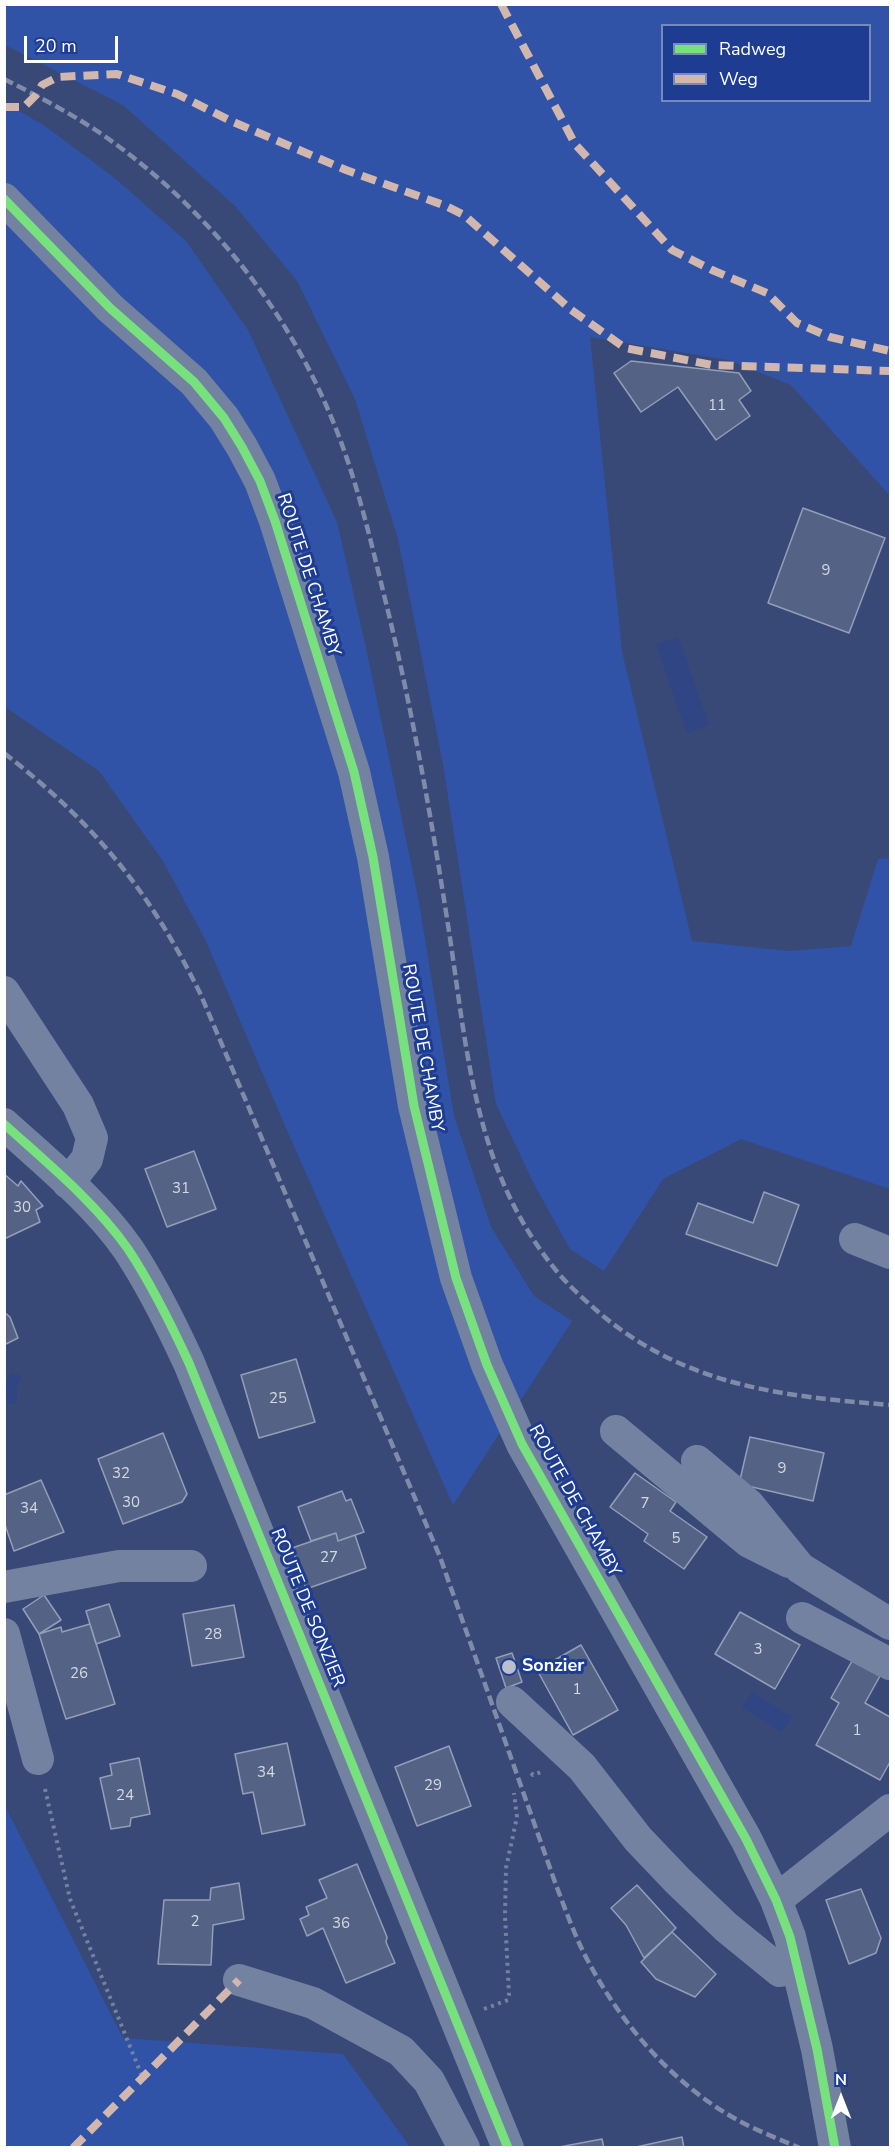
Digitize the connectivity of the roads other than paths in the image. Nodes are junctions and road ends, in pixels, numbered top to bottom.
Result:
1 (4, 199) edge
2 (4, 992) edge
3 (4, 1124) edge
4 (68, 1183) junction
5 (855, 1239) dead end
6 (891, 1253) edge
7 (616, 1431) dead end
8 (697, 1461) dead end
9 (191, 1566) dead end
10 (800, 1568) junction
11 (4, 1587) edge
12 (802, 1618) dead end
13 (891, 1624) edge
14 (4, 1634) edge
15 (891, 1664) edge
16 (512, 1702) dead end
17 (38, 1759) road end
18 (891, 1810) edge
19 (776, 1900) junction
20 (797, 1967) junction
21 (239, 1980) dead end
22 (464, 2148) edge
23 (508, 2148) edge
24 (835, 2148) edge

1 - 19 street, ROUTE DE CHAMBY
2 - 4 street
3 - 4 street, ROUTE DE SONZIER
4 - 23 street, ROUTE DE SONZIER
5 - 6 street
7 - 10 street
8 - 10 street
9 - 11 street
10 - 13 street
12 - 15 street
14 - 17 street
16 - 20 street
18 - 19 street
19 - 20 street, ROUTE DE CHAMBY
20 - 24 street
21 - 22 street

